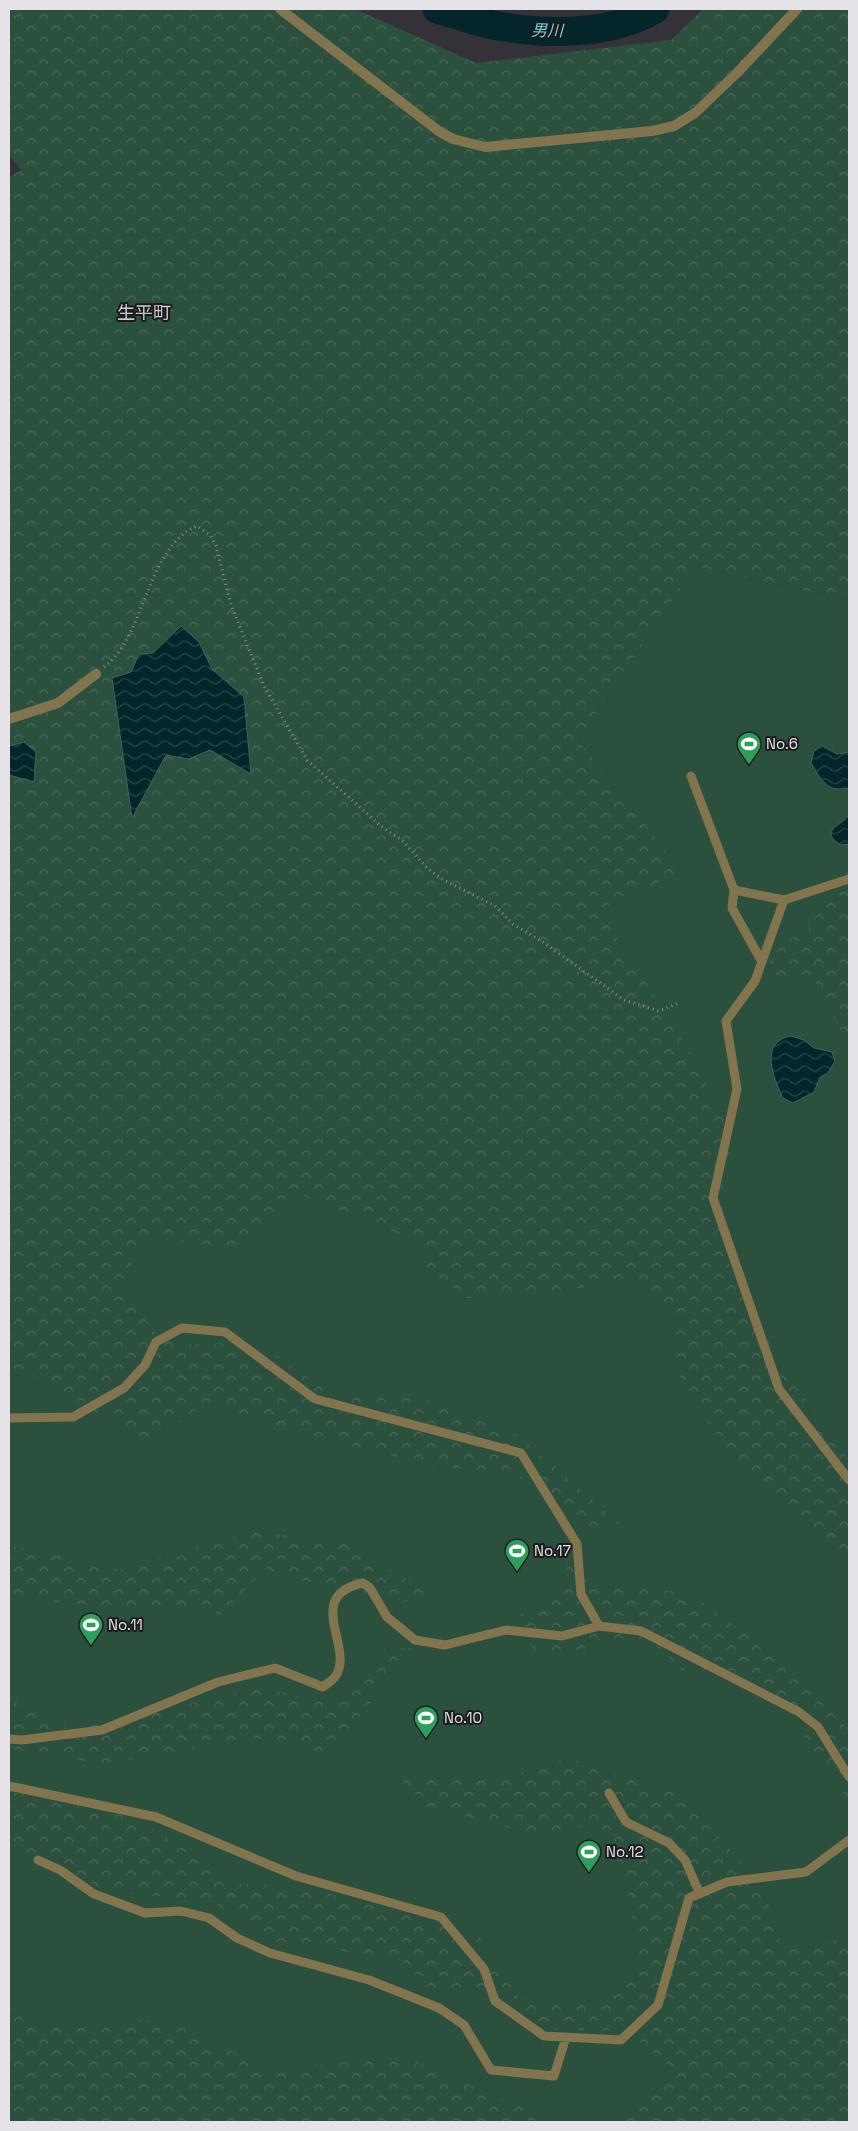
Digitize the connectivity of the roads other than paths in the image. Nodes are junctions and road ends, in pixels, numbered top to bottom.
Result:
1 (280, 9) edge
2 (797, 9) edge
3 (96, 674) road end
4 (9, 719) edge
5 (691, 776) dead end
6 (849, 879) edge
7 (734, 890) junction
8 (784, 900) junction
9 (762, 962) junction
10 (9, 1418) edge
11 (849, 1480) edge
12 (599, 1626) junction
13 (9, 1739) edge
14 (849, 1777) edge
15 (9, 1786) edge
16 (609, 1793) dead end
17 (848, 1841) edge
18 (38, 1860) dead end
19 (700, 1894) junction
20 (566, 2037) junction

1 - 2 street
3 - 4 street
5 - 7 lane
6 - 8 lane
7 - 8 lane
7 - 9 lane
8 - 9 lane
9 - 11 lane
10 - 12 lane
12 - 13 lane
12 - 14 lane
15 - 20 lane
16 - 19 lane
17 - 19 lane
18 - 20 lane
19 - 20 lane

